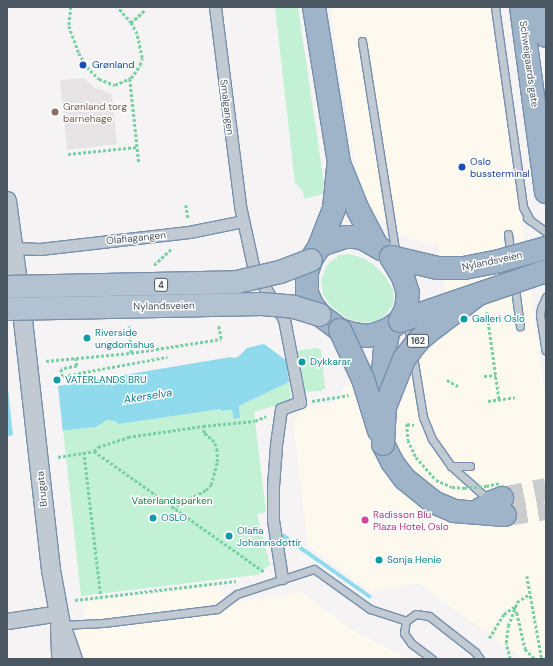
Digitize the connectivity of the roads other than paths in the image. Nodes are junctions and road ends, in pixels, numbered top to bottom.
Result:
1 (215, 7) edge
2 (314, 7) edge
3 (495, 7) edge
4 (521, 7) edge
5 (542, 7) edge
6 (546, 36) edge
7 (362, 41) dead end
8 (339, 163) junction
9 (546, 183) edge
10 (7, 201) edge
11 (521, 213) dead end
12 (530, 220) junction
13 (243, 221) junction
14 (546, 232) edge
15 (508, 234) dead end
16 (10, 248) edge
17 (546, 248) edge
18 (384, 252) junction
19 (315, 254) junction
20 (546, 271) edge
21 (7, 288) edge
22 (546, 297) edge
23 (482, 300) junction
24 (7, 309) edge
25 (320, 315) junction
26 (394, 325) junction
27 (520, 326) dead end
28 (340, 330) junction
29 (546, 351) edge
30 (385, 406) junction
31 (383, 444) junction
32 (451, 466) junction
33 (470, 466) dead end
34 (495, 502) joint
35 (282, 578) dead end
36 (58, 617) junction
37 (7, 621) edge
38 (406, 621) junction
39 (57, 659) edge
40 (74, 659) edge
41 (432, 659) edge
42 (480, 659) edge

1 - 13 street, Smalgangen
2 - 8 highway, 162
3 - 12 lane
4 - 9 highway, Schweigaards gate
5 - 6 highway, Schweigaards gate
7 - 32 lane
8 - 18 highway, 162
8 - 19 highway, 162
10 - 16 street
11 - 12 lane
12 - 14 lane
13 - 16 street, Olafiagangen
13 - 35 street
15 - 27 lane
16 - 36 street, Brugata
17 - 18 highway, Nylandsveien, bridge
18 - 19 highway, Nylandsveien
18 - 26 highway, 162, bridge
19 - 21 main road, Nylandsveien / 4, bridge
19 - 25 highway, Nylandsveien / 162
20 - 23 highway, Nylandsveien / 162, bridge
22 - 29 lane
23 - 26 highway, Nylandsveien / 162, bridge
23 - 30 highway, 162, bridge
24 - 25 main road, Nylandsveien / 4, bridge
25 - 28 highway, Nylandsveien / 162
26 - 28 highway, Nylandsveien / 162
26 - 30 highway, 162
28 - 31 highway, 162, bridge
30 - 31 highway, 162, bridge
31 - 34 highway, 162
32 - 33 lane
32 - 34 lane
36 - 37 street
36 - 38 lane
36 - 39 street, Brugata
36 - 40 street
38 - 41 lane
38 - 42 lane

